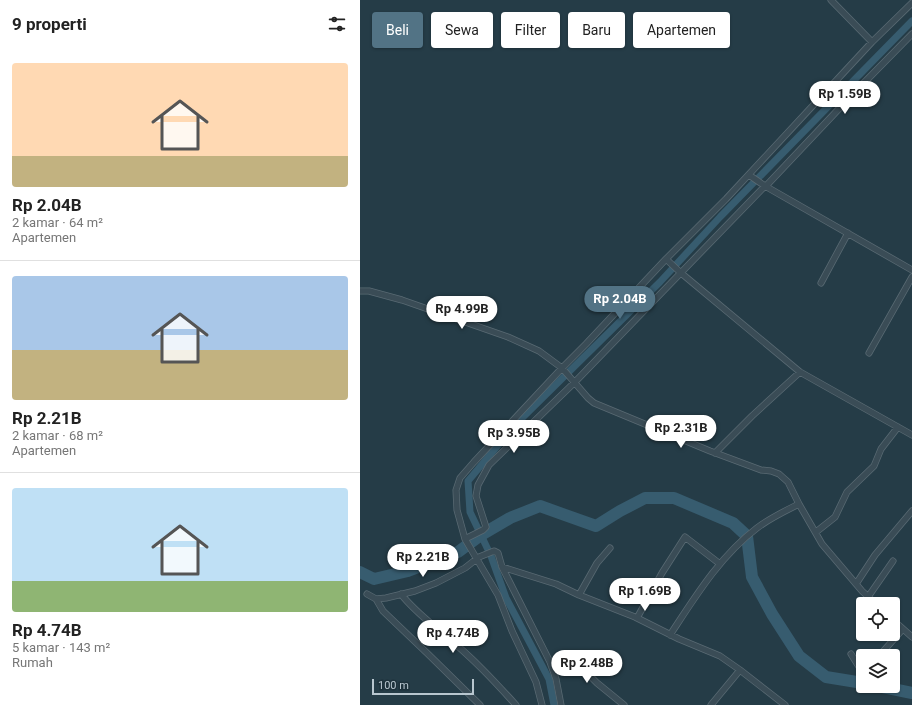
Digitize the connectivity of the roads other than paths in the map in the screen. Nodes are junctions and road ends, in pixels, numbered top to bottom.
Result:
1 (831, 0) edge
2 (912, 3) edge
3 (912, 34) edge
4 (872, 42) junction
5 (750, 176) junction
6 (765, 185) junction
7 (848, 233) junction
8 (667, 260) junction
9 (912, 270) edge
10 (681, 272) junction
11 (912, 277) edge
12 (821, 283) dead end
13 (360, 291) edge
14 (869, 353) dead end
15 (563, 369) junction
16 (800, 372) junction
17 (573, 381) junction
18 (898, 427) junction
19 (912, 435) edge
20 (715, 453) junction
21 (799, 504) junction
22 (912, 511) edge
23 (816, 532) junction
24 (466, 540) junction
25 (610, 548) dead end
26 (476, 556) junction
27 (893, 561) dead end
28 (720, 564) junction
29 (502, 567) junction
30 (856, 584) junction
31 (366, 594) dead end
32 (401, 594) junction
33 (579, 595) junction
34 (868, 596) joint
35 (376, 599) junction
36 (637, 618) junction
37 (900, 626) edge
38 (903, 629) junction
39 (670, 635) junction
40 (912, 637) edge
41 (885, 649) edge
42 (851, 654) dead end
43 (550, 662) junction
44 (856, 662) edge
45 (740, 670) junction
46 (480, 705) edge
47 (516, 705) edge
48 (542, 705) edge
49 (561, 705) edge
50 (624, 705) edge
51 (711, 705) edge
52 (785, 705) edge

1 - 4 street
2 - 4 street
3 - 6 street
4 - 5 street
5 - 6 street
5 - 8 street
6 - 7 street
6 - 10 street
7 - 9 street
7 - 12 street
8 - 10 street
8 - 15 street
10 - 16 street
10 - 17 street
11 - 14 street
13 - 15 street
15 - 17 street
15 - 24 street
16 - 18 street
16 - 20 street
17 - 20 street
17 - 24 street
18 - 19 street
18 - 23 street
20 - 21 street
21 - 23 street
21 - 28 street
22 - 30 street
23 - 30 street
24 - 26 street
25 - 33 street
26 - 29 street
26 - 32 street
26 - 48 street
27 - 34 street
28 - 36 street
28 - 39 street
29 - 33 street
29 - 43 street
30 - 34 street
31 - 35 street
32 - 35 street
32 - 47 street
33 - 36 street
35 - 46 street
36 - 39 street
37 - 38 street
38 - 40 street
38 - 41 street
39 - 45 street
42 - 44 street
43 - 49 street
43 - 50 street
45 - 51 street
45 - 52 street

